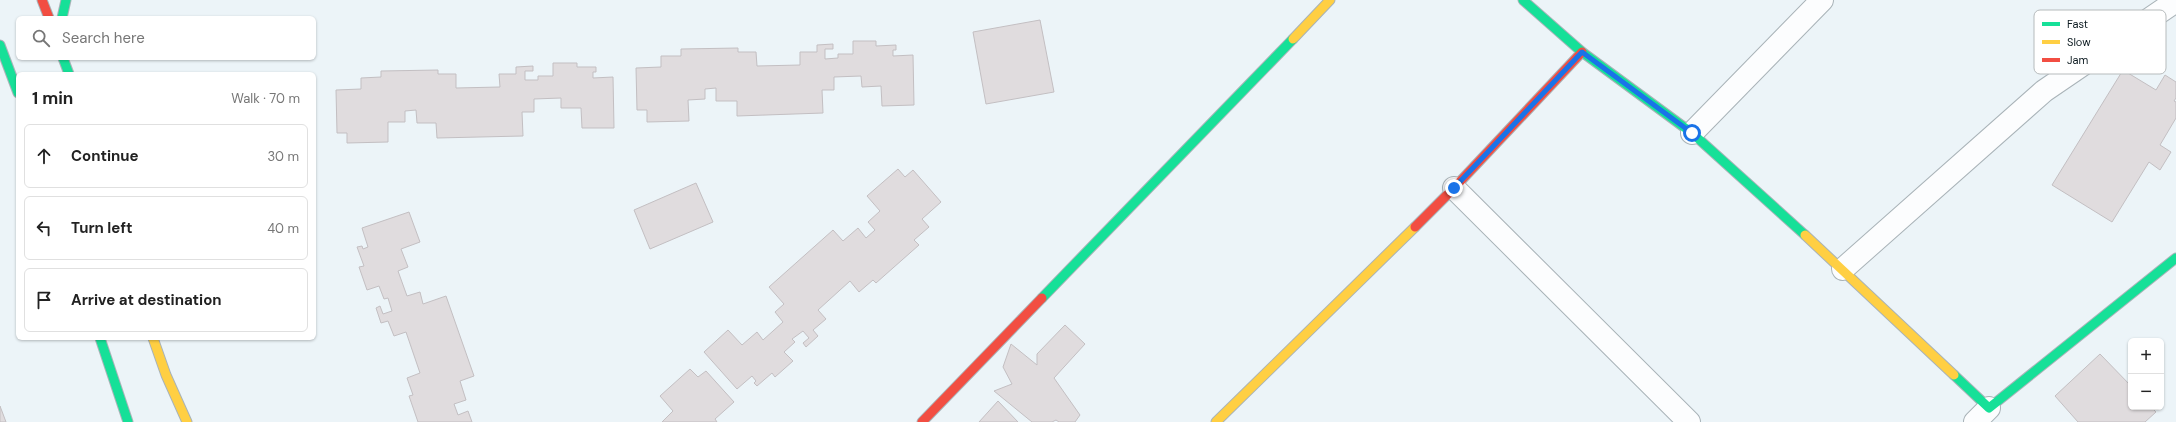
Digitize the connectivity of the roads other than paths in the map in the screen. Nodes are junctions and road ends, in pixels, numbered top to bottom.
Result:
1 (42, 0) edge
2 (66, 0) edge
3 (1330, 0) edge
4 (1523, 0) edge
5 (1822, 0) edge
6 (2176, 1) edge
7 (2163, 10) edge
8 (48, 16) edge
9 (62, 16) edge
10 (0, 44) edge
11 (1582, 52) junction
12 (64, 60) edge
13 (68, 72) edge
14 (2069, 74) edge
15 (16, 88) edge
16 (1692, 133) junction
17 (1454, 188) junction
18 (2176, 258) edge
19 (1843, 269) junction
20 (101, 340) edge
21 (154, 340) edge
22 (1982, 415) edge
23 (128, 422) edge
24 (187, 422) edge
25 (922, 422) edge
26 (1216, 422) edge
27 (1689, 422) edge

1 - 8 main road
2 - 9 main road
3 - 25 main road
4 - 11 main road
5 - 16 street
6 - 7 street
10 - 15 main road
11 - 16 main road
11 - 17 main road
12 - 13 main road
14 - 19 street
16 - 19 main road
17 - 26 main road
17 - 27 street
18 - 22 main road
19 - 22 main road
20 - 23 main road
21 - 24 main road

